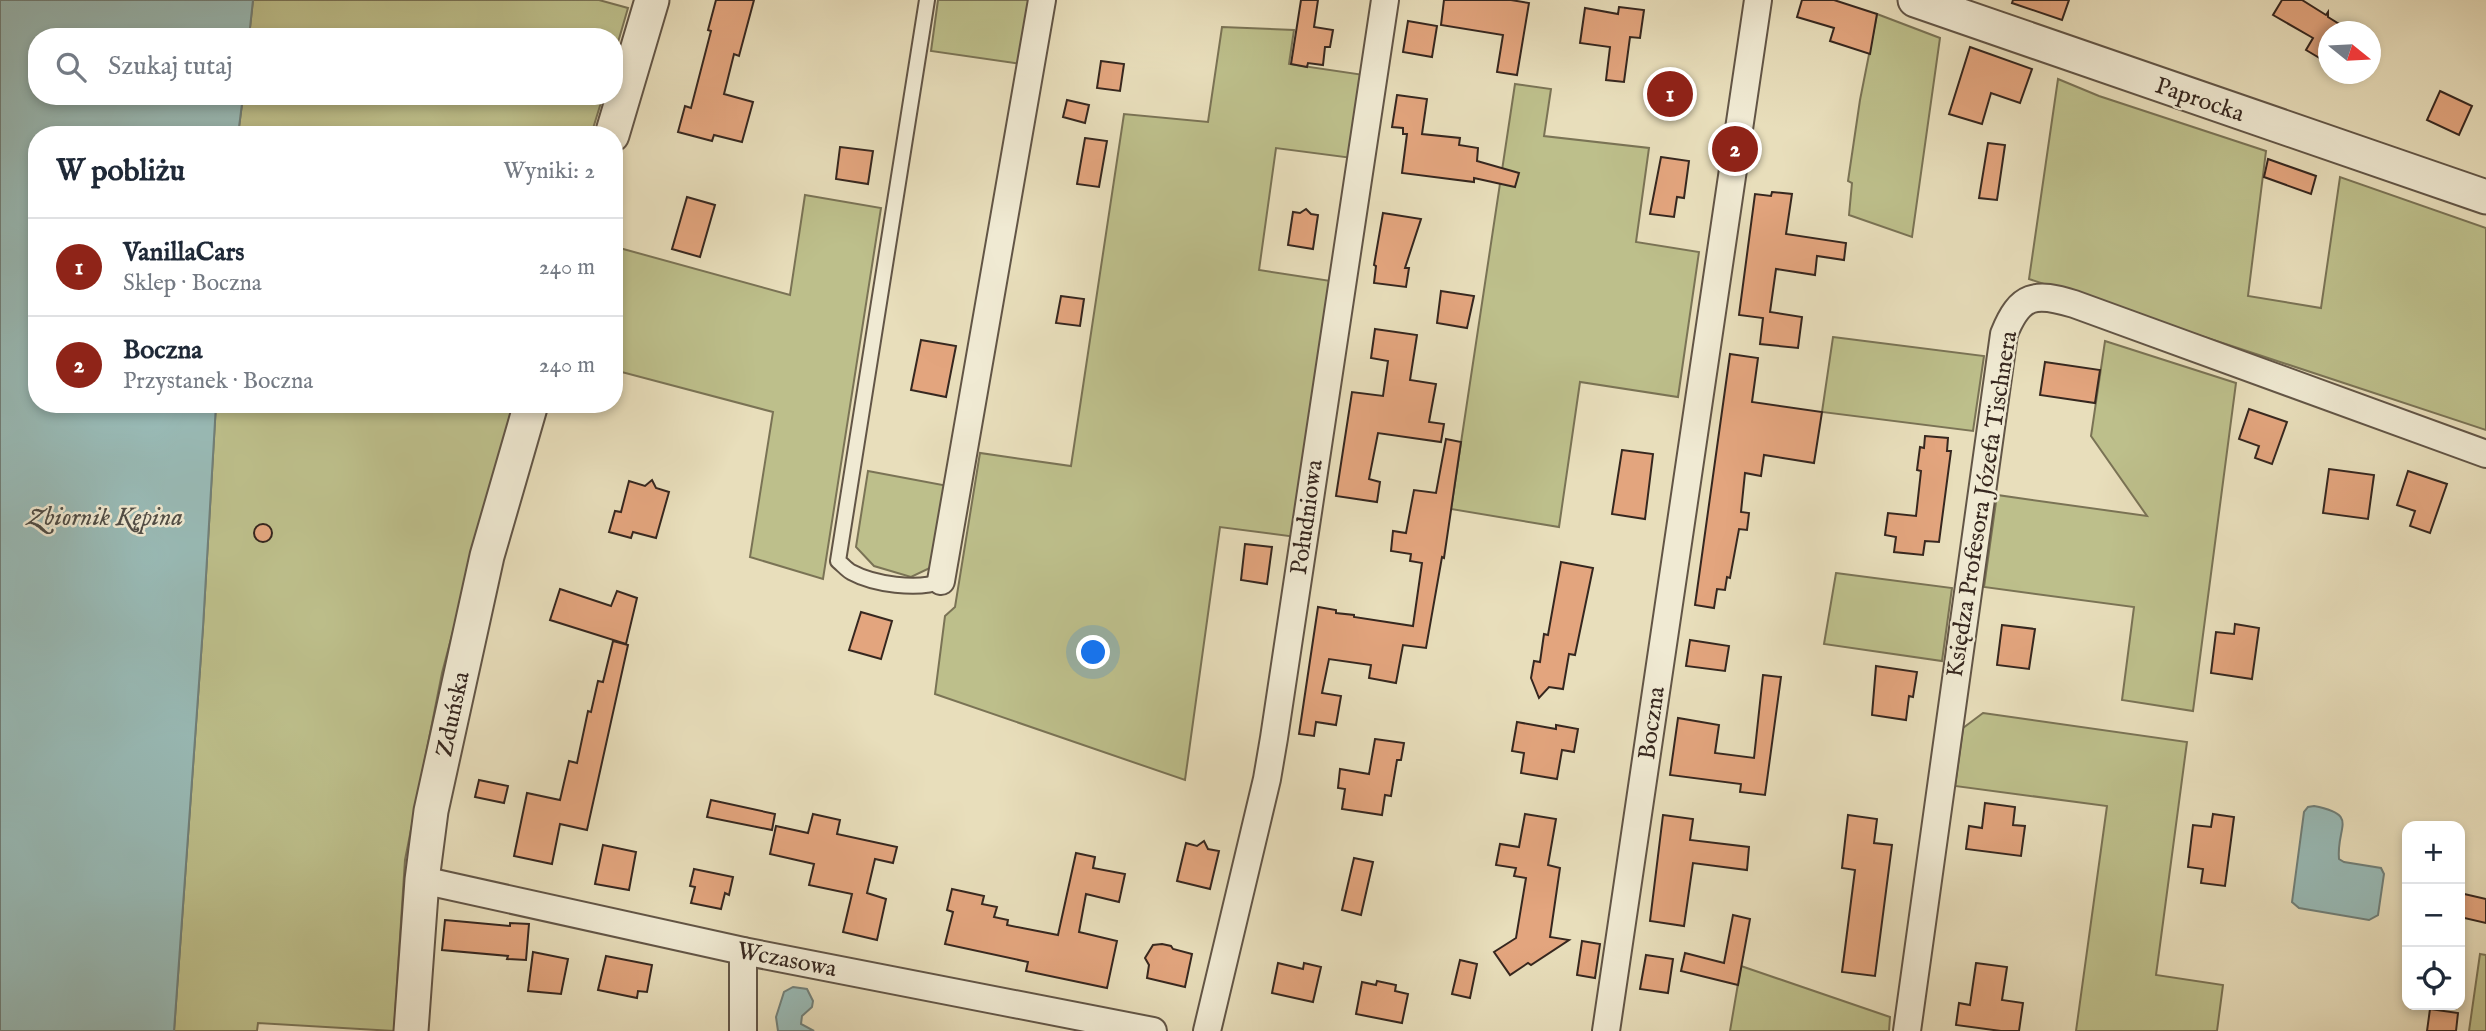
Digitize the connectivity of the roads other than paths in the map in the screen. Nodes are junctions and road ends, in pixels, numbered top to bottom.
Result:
1 (652, 0) edge
2 (927, 0) edge
3 (1042, 0) edge
4 (1385, 0) edge
5 (1758, 0) edge
6 (1915, 0) edge
7 (623, 95) edge
8 (620, 105) edge
9 (614, 126) edge
10 (2486, 197) edge
11 (528, 413) edge
12 (2486, 454) edge
13 (941, 581) joint
14 (422, 880) junction
15 (743, 951) junction
16 (411, 1031) edge
17 (743, 1031) edge
18 (1153, 1031) edge
19 (1208, 1031) edge
20 (1606, 1031) edge
21 (1907, 1031) edge

1 - 7 street
2 - 13 lane
3 - 13 street
4 - 19 street, Południowa
5 - 20 street, Boczna
6 - 10 street, Paprocka
8 - 9 street
11 - 14 street, Zduńska
12 - 21 street, Księdza Profesora Józefa Tischnera
14 - 15 street, Wczasowa
14 - 16 street, Zduńska
15 - 17 street
15 - 18 street, Wczasowa

